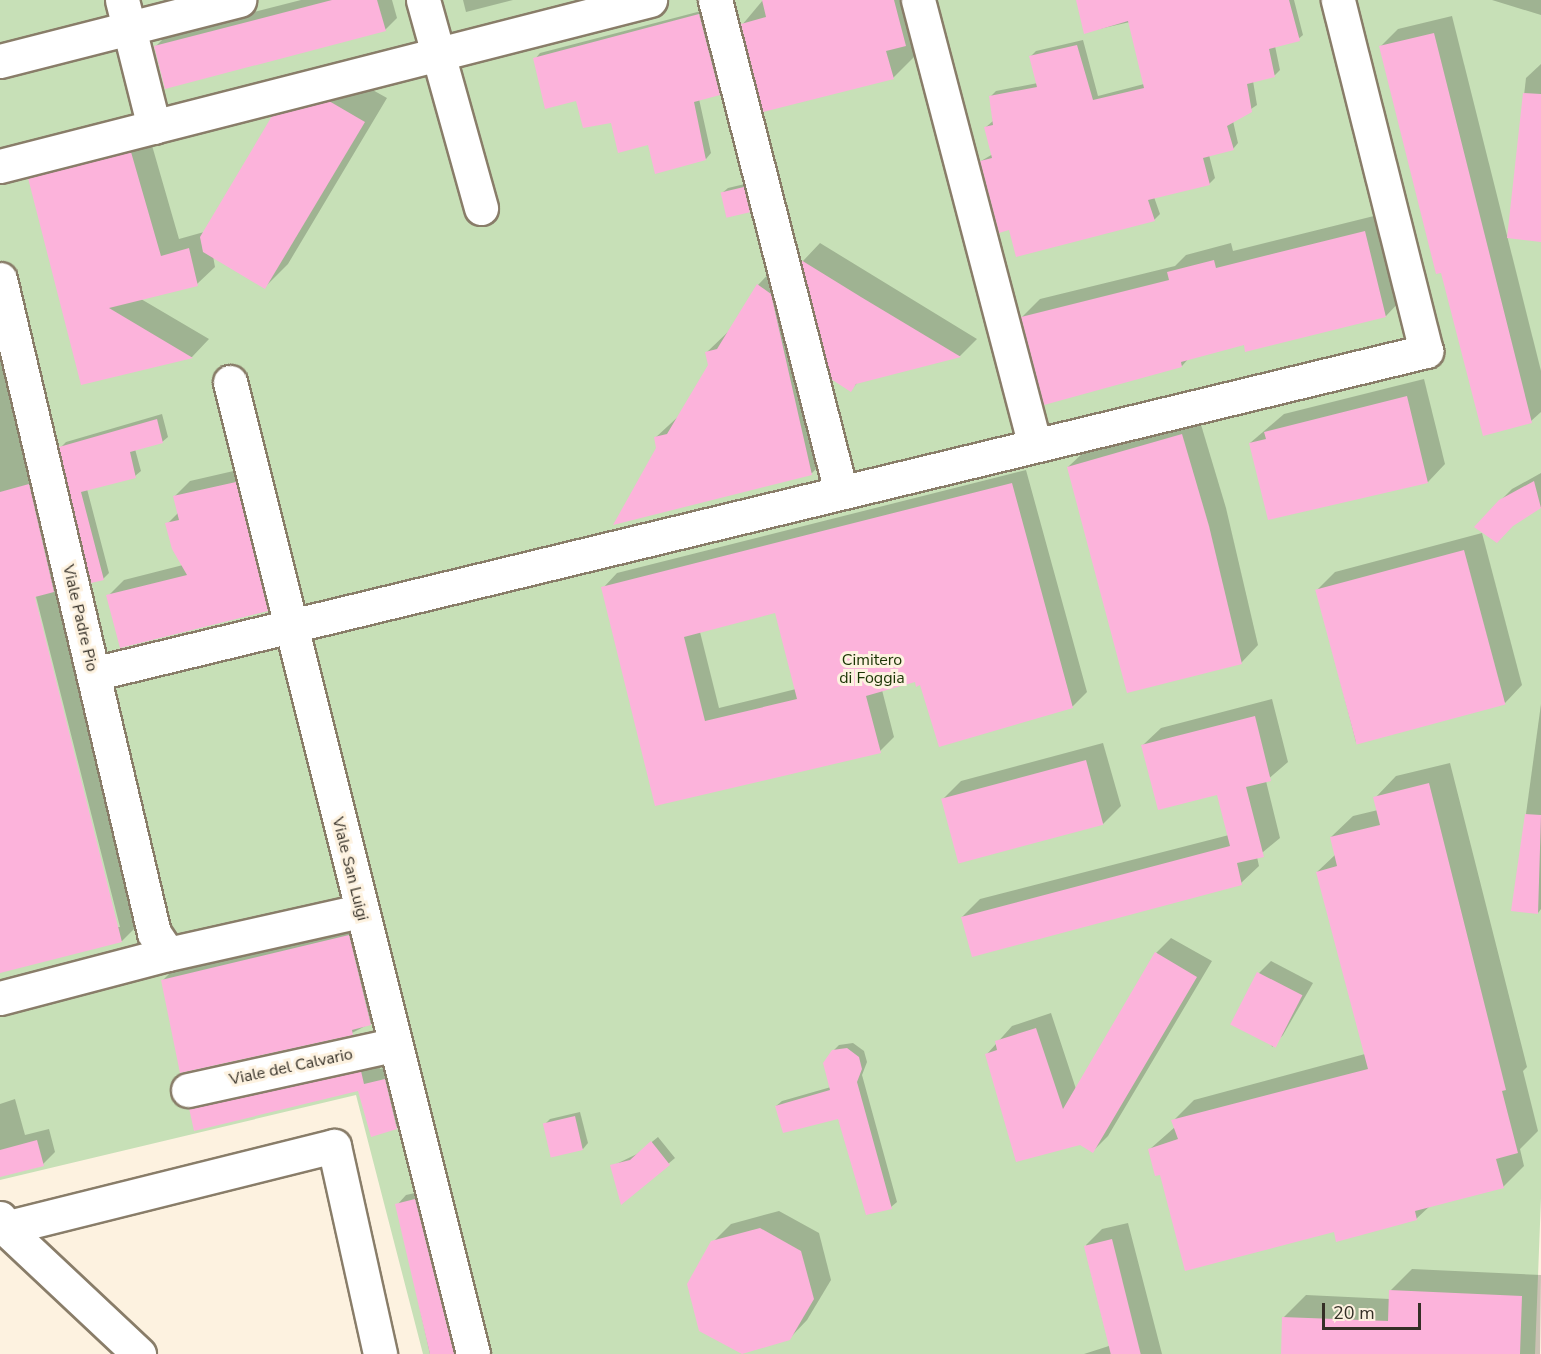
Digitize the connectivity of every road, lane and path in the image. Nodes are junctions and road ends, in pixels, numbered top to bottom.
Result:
1 (239, 0) edge
2 (423, 0) edge
3 (650, 0) edge
4 (715, 0) edge
5 (918, 0) edge
6 (1338, 0) edge
7 (125, 14) edge
8 (437, 54) junction
9 (0, 61) edge
10 (154, 127) junction
11 (0, 166) edge
12 (481, 208) dead end
13 (0, 279) edge
14 (230, 382) dead end
15 (1035, 445) junction
16 (841, 492) junction
17 (289, 625) junction
18 (93, 674) junction
19 (361, 911) junction
20 (168, 954) junction
21 (0, 998) edge
22 (393, 1045) junction
23 (188, 1090) dead end
24 (3, 1223) edge
25 (139, 1354) edge
26 (380, 1354) edge
27 (473, 1354) edge

1 - 7 street
2 - 8 street
3 - 8 street
4 - 16 street
5 - 15 street
6 - 15 street
7 - 9 street
7 - 10 street
8 - 10 street
8 - 12 street
10 - 11 street
13 - 18 street, Viale Padre Pio
14 - 17 street, Viale San Luigi
15 - 16 street
16 - 17 street
17 - 18 street
17 - 19 street, Viale San Luigi
18 - 20 street, Viale Padre Pio
19 - 20 street
19 - 22 street, Viale San Luigi
20 - 21 street
22 - 23 street, Viale del Calvario
22 - 27 street, Viale San Luigi
24 - 25 street
24 - 26 street

